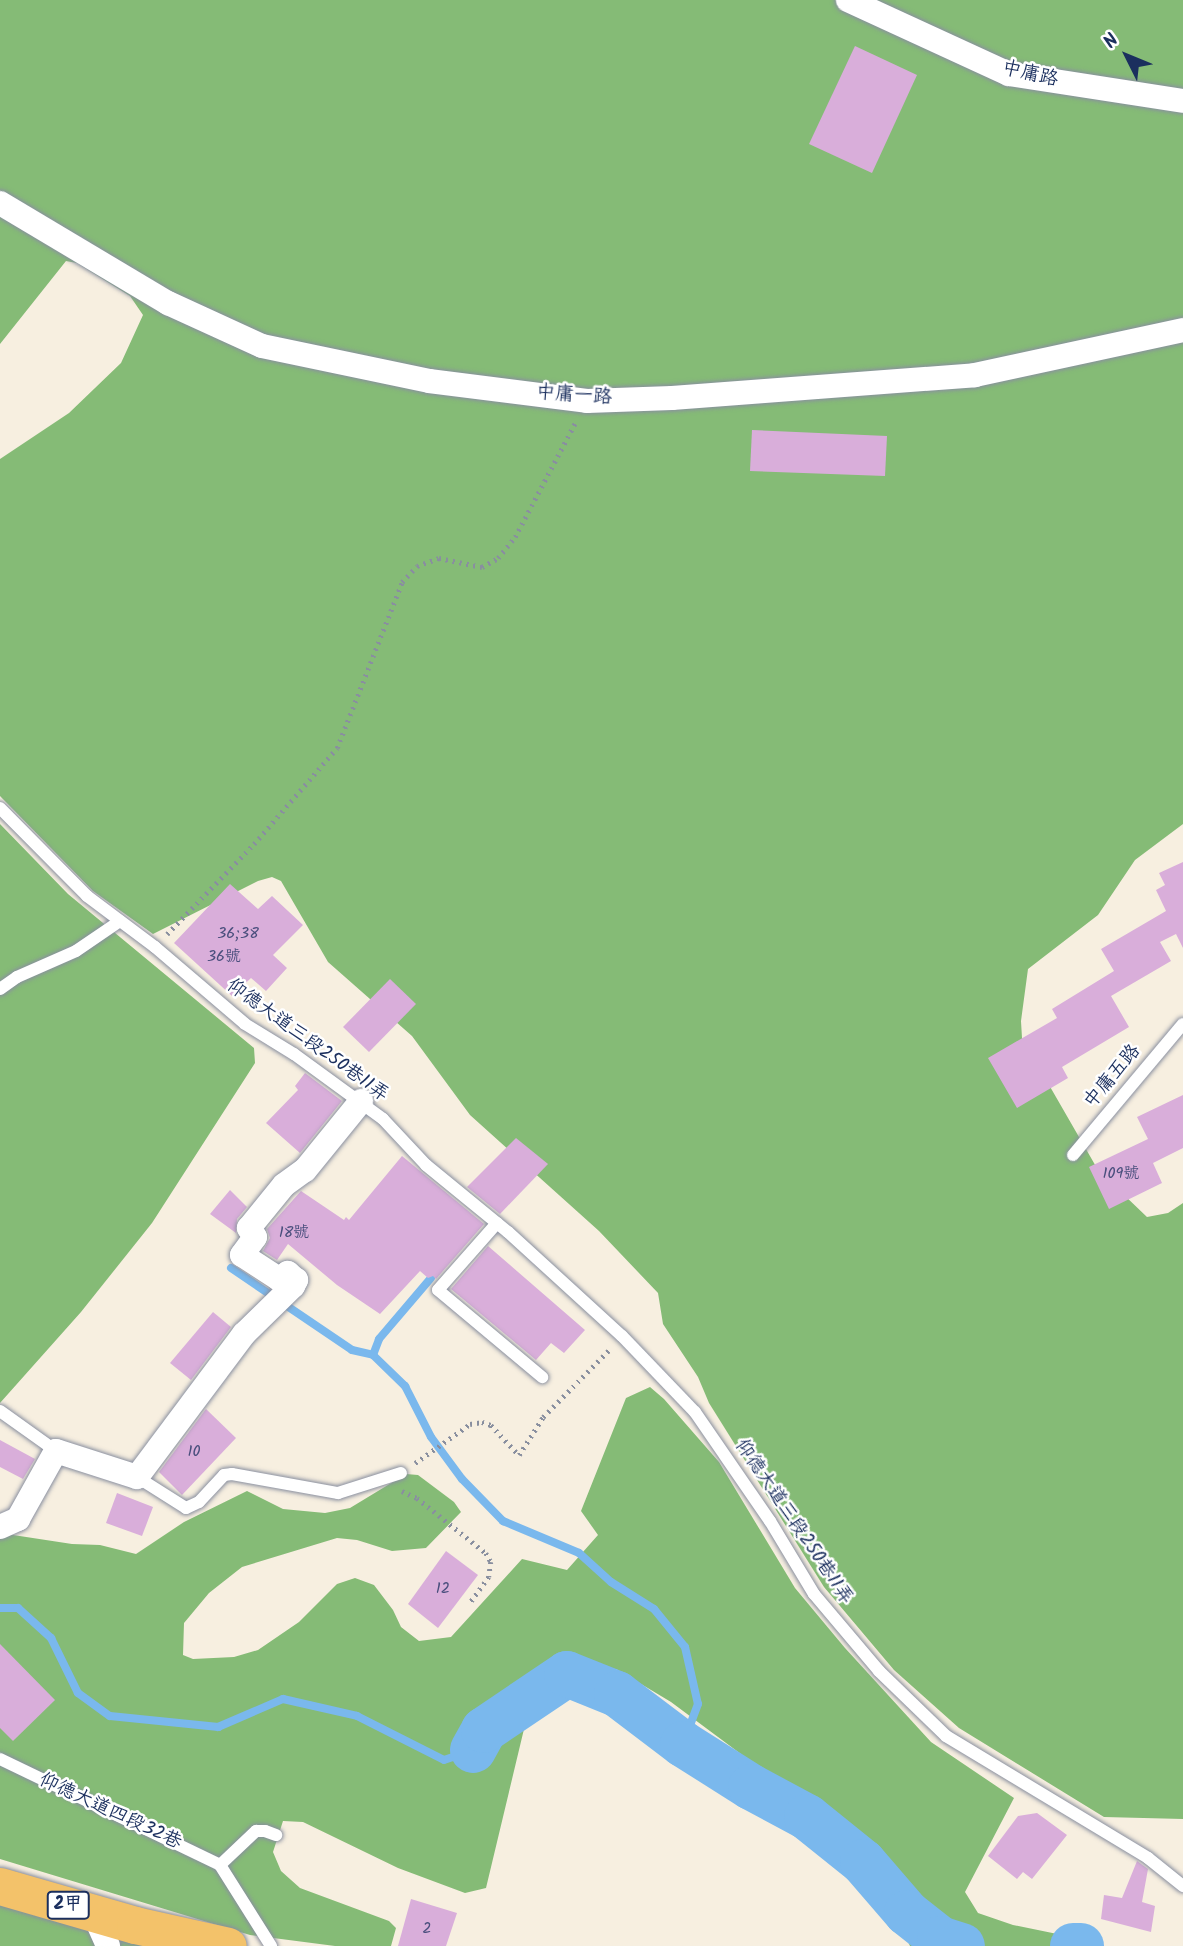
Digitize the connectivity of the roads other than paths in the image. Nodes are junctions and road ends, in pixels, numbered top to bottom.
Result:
1 (848, 0) edge
2 (1183, 101) edge
3 (0, 203) edge
4 (1183, 330) edge
5 (0, 808) edge
6 (120, 921) junction
7 (0, 989) edge
8 (1183, 1024) edge
9 (361, 1101) junction
10 (1073, 1155) dead end
11 (497, 1223) junction
12 (542, 1377) dead end
13 (0, 1411) edge
14 (56, 1451) junction
15 (401, 1473) road end
16 (137, 1477) junction
17 (0, 1527) edge
18 (0, 1759) edge
19 (276, 1835) dead end
20 (220, 1865) junction
21 (0, 1886) edge
22 (1183, 1886) edge
23 (122, 1936) edge
24 (228, 1946) edge
25 (271, 1946) edge

1 - 2 street, 中庸路
3 - 4 street, 中庸一路
5 - 6 lane, 仰德大道三段250巷11弄
6 - 7 lane
6 - 9 lane, 仰德大道三段250巷11弄
8 - 10 lane, 中庸五路
9 - 11 lane, 仰德大道三段250巷11弄
9 - 16 street
11 - 12 lane
11 - 22 lane, 仰德大道三段250巷11弄
13 - 14 lane
14 - 16 street
14 - 17 street
15 - 16 lane
18 - 20 lane, 仰德大道四段32巷
19 - 20 lane
20 - 25 lane
21 - 23 main road, 2甲
23 - 24 main road, 2甲

